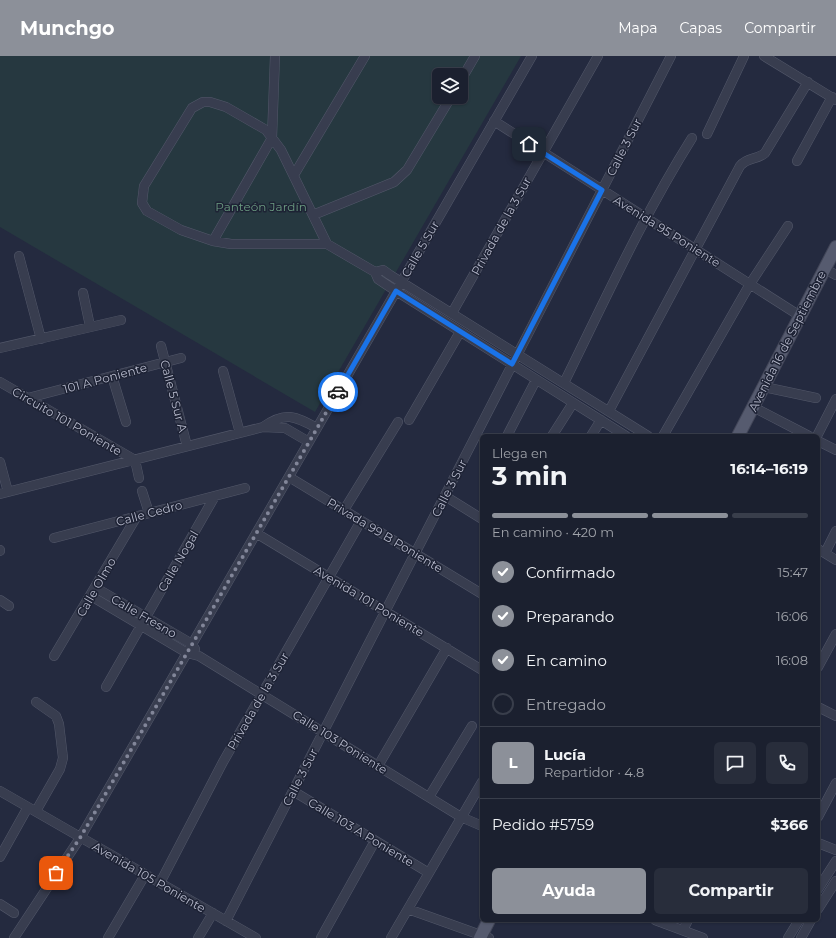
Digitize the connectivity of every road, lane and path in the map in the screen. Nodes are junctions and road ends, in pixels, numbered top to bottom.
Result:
1 (275, 56) edge
2 (365, 56) edge
3 (476, 56) edge
4 (532, 56) edge
5 (598, 56) edge
6 (671, 56) edge
7 (744, 56) edge
8 (764, 56) edge
9 (468, 69) edge
10 (808, 82) junction
11 (834, 99) edge
12 (447, 104) edge
13 (494, 121) junction
14 (708, 134) dead end
15 (272, 138) junction
16 (692, 138) dead end
17 (542, 152) junction
18 (796, 161) dead end
19 (294, 175) junction
20 (602, 190) junction
21 (313, 214) junction
22 (646, 218) junction
23 (788, 226) dead end
24 (213, 241) junction
25 (327, 244) junction
26 (836, 247) edge
27 (696, 250) junction
28 (19, 256) dead end
29 (825, 269) junction
30 (375, 272) junction
31 (836, 275) edge
32 (401, 281) junction
33 (750, 284) junction
34 (396, 291) junction
35 (82, 293) dead end
36 (452, 313) junction
37 (800, 316) junction
38 (121, 320) dead end
39 (90, 326) junction
40 (460, 332) junction
41 (41, 339) junction
42 (161, 346) dead end
43 (0, 348) edge
44 (518, 354) junction
45 (181, 358) dead end
46 (164, 362) junction
47 (512, 364) junction
48 (223, 371) dead end
49 (112, 376) junction
50 (536, 380) junction
51 (0, 382) edge
52 (564, 383) junction
53 (764, 387) junction
54 (28, 398) junction
55 (816, 398) dead end
56 (836, 399) edge
57 (573, 403) junction
58 (753, 407) junction
59 (609, 411) junction
60 (409, 420) dead end
61 (601, 420) junction
62 (126, 422) dead end
63 (398, 422) dead end
64 (264, 427) junction
65 (317, 428) junction
66 (240, 433) junction
67 (508, 434) edge
68 (553, 434) edge
69 (592, 434) edge
70 (623, 434) edge
71 (645, 434) edge
72 (664, 434) edge
73 (739, 434) edge
74 (805, 434) edge
75 (818, 434) edge
76 (309, 442) junction
77 (820, 442) edge
78 (187, 446) junction
79 (836, 450) edge
80 (135, 460) junction
81 (0, 462) edge
82 (288, 477) junction
83 (139, 478) dead end
84 (245, 488) dead end
85 (142, 491) dead end
86 (4, 493) edge
87 (215, 496) junction
88 (445, 496) junction
89 (344, 510) junction
90 (149, 513) junction
91 (137, 516) junction
92 (480, 519) edge
93 (361, 521) junction
94 (836, 532) edge
95 (256, 533) junction
96 (54, 538) dead end
97 (821, 551) edge
98 (415, 553) junction
99 (836, 560) edge
100 (329, 577) junction
101 (93, 592) junction
102 (480, 593) edge
103 (0, 600) edge
104 (9, 606) dead end
105 (386, 611) junction
106 (143, 621) junction
107 (836, 634) edge
108 (192, 644) junction
109 (447, 648) junction
110 (187, 652) junction
111 (54, 656) dead end
112 (199, 656) junction
113 (820, 664) edge
114 (480, 669) edge
115 (106, 687) dead end
116 (262, 695) junction
117 (36, 702) dead end
118 (820, 708) edge
119 (836, 716) edge
120 (472, 726) dead end
121 (323, 732) junction
122 (378, 766) junction
123 (836, 783) edge
124 (480, 785) edge
125 (0, 791) edge
126 (293, 792) junction
127 (429, 797) junction
128 (32, 809) junction
129 (820, 813) edge
130 (461, 817) junction
131 (480, 825) edge
132 (80, 838) junction
133 (375, 841) junction
134 (820, 844) edge
135 (836, 850) edge
136 (0, 857) edge
137 (836, 861) edge
138 (429, 873) junction
139 (145, 875) junction
140 (836, 881) edge
141 (160, 883) junction
142 (820, 886) edge
143 (0, 904) edge
144 (820, 906) edge
145 (408, 909) junction
146 (14, 913) dead end
147 (213, 913) junction
148 (226, 921) junction
149 (487, 922) edge
150 (660, 922) edge
151 (687, 922) edge
152 (798, 922) edge
153 (810, 922) edge
154 (682, 930) junction
155 (483, 937) edge
156 (14, 938) edge
157 (108, 938) edge
158 (198, 938) edge
159 (256, 938) edge
160 (321, 938) edge
161 (392, 938) edge
162 (703, 938) edge
163 (788, 938) edge
164 (801, 938) edge

1 - 15 street
2 - 19 street
3 - 9 street
4 - 13 street, Calle 5 Sur
5 - 17 street, Privada de la 3 Sur
6 - 20 street, Calle 3 Sur
7 - 14 street
8 - 10 street
10 - 11 street
10 - 27 street
11 - 18 street
12 - 21 street
13 - 17 street, Avenida 95 Poniente
13 - 32 street, Calle 5 Sur
15 - 19 street
15 - 24 street
15 - 24 street
16 - 22 street
17 - 20 street, Avenida 95 Poniente
17 - 36 street, Privada de la 3 Sur
19 - 21 street
20 - 22 street, Avenida 95 Poniente
20 - 44 street, Calle 3 Sur
21 - 25 street
22 - 27 street, Avenida 95 Poniente
22 - 52 street
23 - 33 street
24 - 25 street
25 - 30 street
26 - 29 main road, Avenida 16 de Septiembre
27 - 33 street, Avenida 95 Poniente
27 - 59 street
28 - 41 street
29 - 31 street
29 - 37 main road, Avenida 16 de Septiembre
30 - 32 street
30 - 34 street
32 - 34 street, Calle 5 Sur
32 - 36 street
33 - 37 street, Avenida 95 Poniente
33 - 72 street
34 - 40 street
34 - 65 street, Calle 5 Sur
35 - 39 street
36 - 44 street
37 - 53 main road, Avenida 16 de Septiembre
38 - 39 street
39 - 41 street
40 - 47 street
40 - 60 street
41 - 43 street
42 - 46 street, Calle 5 Sur A
44 - 47 street, Calle 3 Sur
44 - 52 street
45 - 46 street, 101 A Poniente
46 - 49 street, 101 A Poniente
46 - 78 street, Calle 5 Sur A
47 - 50 street
47 - 88 street, Calle 3 Sur
48 - 66 street
49 - 54 street, 101 A Poniente
49 - 62 street
50 - 57 street
50 - 67 street
51 - 54 street, Circuito 101 Poniente
52 - 59 street
53 - 55 street
53 - 58 main road, Avenida 16 de Septiembre
54 - 80 street, Circuito 101 Poniente
56 - 75 street
57 - 61 street
57 - 68 street
58 - 73 main road, Avenida 16 de Septiembre
58 - 74 street
59 - 71 street
61 - 69 street
61 - 70 street
63 - 89 street
64 - 65 street, Circuito 101 Poniente
64 - 66 street, Circuito 101 Poniente
64 - 76 street, Circuito 101 Poniente
65 - 76 street, Calle 5 Sur
66 - 78 street, Circuito 101 Poniente
76 - 82 street, Calle 5 Sur
77 - 79 street
78 - 80 street, Circuito 101 Poniente
80 - 83 street
80 - 86 street, Circuito 101 Poniente
81 - 86 street
82 - 89 street, Privada 99 B Poniente
82 - 95 street, Calle 5 Sur
84 - 87 street, Calle Cedro
85 - 90 street
87 - 90 street, Calle Cedro
87 - 106 street, Calle Nogal
88 - 92 street
88 - 98 street, Calle 3 Sur
89 - 93 street, Privada 99 B Poniente
90 - 91 street, Calle Cedro
91 - 96 street, Calle Cedro
91 - 101 street, Calle Olmo
93 - 98 street, Privada 99 B Poniente
93 - 100 street, Privada de la 3 Sur
94 - 97 street
95 - 100 street, Avenida 101 Poniente
95 - 108 street, Calle 5 Sur
97 - 99 street
98 - 102 street, Privada 99 B Poniente
98 - 105 street, Calle 3 Sur
100 - 105 street, Avenida 101 Poniente
100 - 116 street, Privada de la 3 Sur
101 - 106 street, Calle Fresno
101 - 111 street, Calle Olmo
103 - 104 street
105 - 109 street, Avenida 101 Poniente
105 - 121 street, Calle 3 Sur
106 - 108 street, Calle Fresno
106 - 110 street, Calle Fresno
106 - 115 street, Calle Nogal
107 - 113 street
108 - 110 street, Calle 5 Sur
108 - 112 street, Calle 103 Poniente
109 - 114 street, Avenida 101 Poniente
109 - 122 street
110 - 112 street, Calle 103 Poniente
110 - 132 street, Calle 5 Sur
112 - 116 street, Calle 103 Poniente
116 - 121 street, Calle 103 Poniente
116 - 141 street, Privada de la 3 Sur
117 - 128 street
118 - 119 street
120 - 127 street
121 - 122 street, Calle 103 Poniente
121 - 126 street, Calle 3 Sur
122 - 127 street, Calle 103 Poniente
123 - 129 street
124 - 130 street
125 - 128 street, Avenida 105 Poniente
126 - 133 street, Calle 103 A Poniente
126 - 148 street, Calle 3 Sur
127 - 130 street, Calle 103 Poniente
128 - 132 street, Avenida 105 Poniente
128 - 136 street
130 - 131 street, Calle 103 Poniente
130 - 138 street
132 - 139 street, Avenida 105 Poniente
132 - 156 street
133 - 138 street, Calle 103 A Poniente
133 - 160 street
134 - 135 street
137 - 142 street
138 - 145 street
139 - 141 street, Avenida 105 Poniente
139 - 157 street
140 - 144 street
141 - 147 street, Avenida 105 Poniente
143 - 146 street
145 - 155 street
145 - 161 street
147 - 148 street, Avenida 105 Poniente
147 - 158 street
148 - 159 street, Avenida 105 Poniente
149 - 155 main road
150 - 154 street
151 - 154 street
152 - 163 street
153 - 164 street
154 - 162 street

